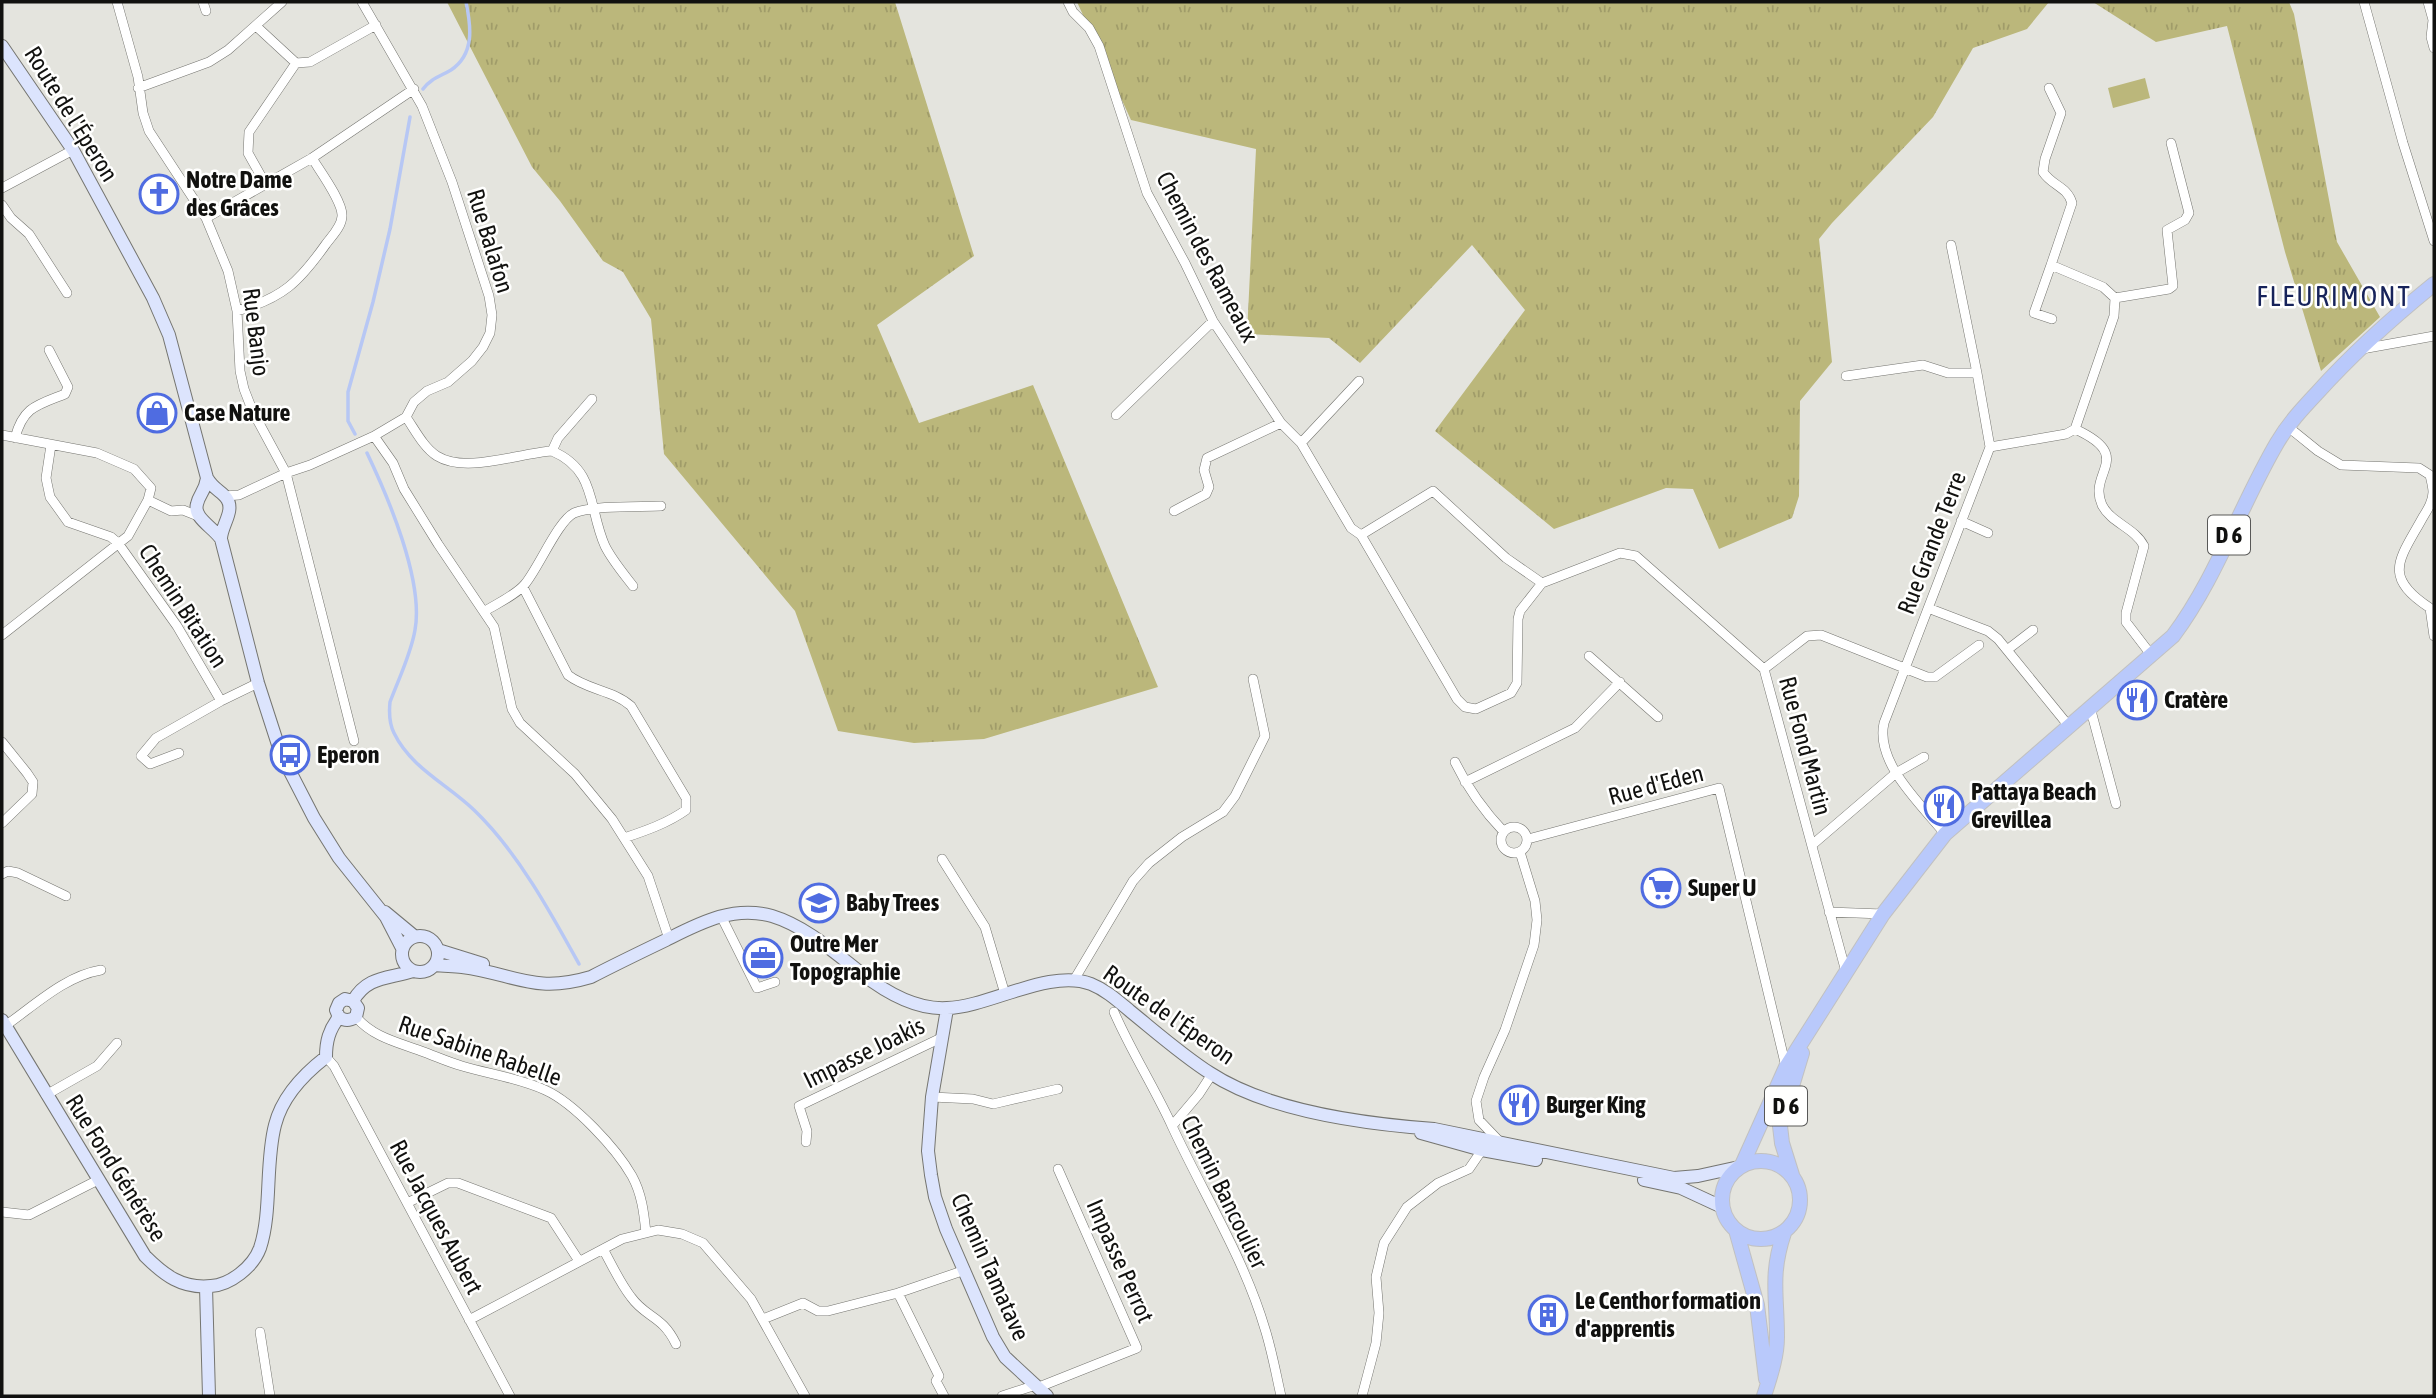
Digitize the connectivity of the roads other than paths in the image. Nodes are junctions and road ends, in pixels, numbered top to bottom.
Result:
1 (117, 2) edge
2 (282, 2) edge
3 (362, 2) edge
4 (1068, 2) edge
5 (2364, 2) edge
6 (2428, 2) edge
7 (376, 25) junction
8 (256, 26) junction
9 (2, 46) edge
10 (2434, 48) edge
11 (296, 62) junction
12 (138, 88) junction
13 (2049, 88) dead end
14 (414, 89) junction
15 (2171, 143) dead end
16 (73, 150) junction
17 (312, 158) junction
18 (265, 185) junction
19 (2, 188) edge
20 (2, 205) edge
21 (205, 218) junction
22 (2434, 241) edge
23 (1951, 245) dead end
24 (2051, 265) junction
25 (2434, 284) edge
26 (67, 293) dead end
27 (2115, 298) junction
28 (237, 311) junction
29 (2052, 319) dead end
30 (1213, 321) junction
31 (2434, 336) edge
32 (49, 350) dead end
33 (2357, 351) junction
34 (1978, 373) junction
35 (1846, 376) dead end
36 (1359, 381) dead end
37 (592, 400) dead end
38 (1116, 415) dead end
39 (406, 417) junction
40 (1281, 423) junction
41 (2287, 426) junction
42 (2075, 429) junction
43 (2, 435) edge
44 (374, 436) junction
45 (15, 439) junction
46 (1301, 443) junction
47 (51, 445) junction
48 (1990, 447) junction
49 (552, 451) junction
50 (286, 473) junction
51 (208, 478) junction
52 (221, 494) junction
53 (239, 495) junction
54 (200, 498) junction
55 (148, 500) junction
56 (661, 506) dead end
57 (594, 509) junction
58 (183, 510) junction
59 (1174, 511) dead end
60 (227, 514) junction
61 (198, 516) junction
62 (1961, 521) junction
63 (209, 524) junction
64 (1988, 533) dead end
65 (1361, 535) junction
66 (221, 539) junction
67 (118, 543) junction
68 (1542, 583) junction
69 (633, 586) dead end
70 (523, 587) junction
71 (1928, 608) junction
72 (485, 611) junction
73 (2033, 630) dead end
74 (2, 635) edge
75 (2434, 636) edge
76 (1979, 645) dead end
77 (2007, 650) junction
78 (1589, 656) dead end
79 (2152, 656) junction
80 (1905, 668) junction
81 (1764, 669) junction
82 (1253, 679) dead end
83 (1620, 682) junction
84 (258, 683) junction
85 (221, 701) junction
86 (2090, 707) junction
87 (1658, 717) dead end
88 (2068, 725) junction
89 (354, 741) dead end
90 (2, 742) edge
91 (179, 753) dead end
92 (1924, 757) dead end
93 (1455, 762) dead end
94 (1896, 773) junction
95 (1465, 782) junction
96 (2116, 804) dead end
97 (2, 823) edge
98 (1504, 832) junction
99 (1945, 834) junction
100 (624, 838) junction
101 (1528, 839) junction
102 (1812, 845) junction
103 (1520, 852) junction
104 (942, 859) dead end
105 (2, 874) edge
106 (66, 896) dead end
107 (376, 903) junction
108 (1829, 912) junction
109 (1883, 914) junction
110 (721, 916) junction
111 (414, 936) junction
112 (668, 939) junction
113 (438, 950) junction
114 (402, 953) junction
115 (435, 965) junction
116 (101, 970) dead end
117 (413, 971) junction
118 (1846, 973) junction
119 (381, 978) junction
120 (1074, 980) junction
121 (566, 982) junction
122 (775, 982) dead end
123 (1005, 994) junction
124 (353, 1001) junction
125 (947, 1009) junction
126 (1114, 1012) dead end
127 (339, 1017) junction
128 (356, 1017) junction
129 (3, 1023) edge
130 (1807, 1036) junction
131 (943, 1037) junction
132 (117, 1043) dead end
133 (326, 1057) junction
134 (1786, 1067) junction
135 (1212, 1074) junction
136 (1058, 1089) dead end
137 (46, 1096) junction
138 (932, 1097) junction
139 (1172, 1126) junction
140 (1408, 1128) junction
141 (806, 1142) dead end
142 (1503, 1145) junction
143 (1482, 1150) junction
144 (1528, 1150) junction
145 (1740, 1166) junction
146 (1058, 1169) dead end
147 (1792, 1176) junction
148 (98, 1180) junction
149 (407, 1203) junction
150 (1722, 1207) junction
151 (2, 1212) edge
152 (1735, 1230) junction
153 (646, 1233) junction
154 (1784, 1233) junction
155 (603, 1249) junction
156 (579, 1261) junction
157 (965, 1270) junction
158 (205, 1287) junction
159 (898, 1293) junction
160 (763, 1319) junction
161 (469, 1320) junction
162 (260, 1332) dead end
163 (676, 1344) dead end
164 (1040, 1389) edge
165 (1765, 1392) edge
166 (801, 1395) edge
167 (209, 1396) edge
168 (270, 1396) edge
169 (510, 1396) edge
170 (944, 1396) edge
171 (1002, 1396) edge
172 (1281, 1396) edge
173 (1362, 1396) edge

1 - 12 street, Rue Banjo
2 - 8 street
3 - 7 street, Rue Balafon
4 - 30 street, Chemin des Rameaux
5 - 22 street
6 - 10 street
7 - 11 street
7 - 14 street, Rue Balafon
8 - 11 street
8 - 12 street
9 - 16 main road, Route de l'Éperon
11 - 18 street
12 - 21 street, Rue Banjo
13 - 24 street
14 - 17 street
14 - 39 street, Rue Balafon
15 - 27 street
16 - 19 street
16 - 51 main road, Route de l'Éperon
17 - 18 street
17 - 28 street
18 - 21 street
20 - 26 street
21 - 28 street, Rue Banjo
23 - 34 street, Rue Grande Terre
24 - 27 street
24 - 29 street
25 - 33 main road, D 6
27 - 42 street
28 - 50 street, Rue Banjo
30 - 38 street
30 - 40 street, Chemin des Rameaux
31 - 33 street
32 - 45 street
33 - 41 main road, D 6
34 - 35 street
34 - 48 street, Rue Grande Terre
36 - 46 street
37 - 49 street
39 - 44 street, Rue Balafon
39 - 49 street
40 - 46 street, Chemin des Rameaux
40 - 59 street
41 - 75 street
41 - 79 main road, D 6
42 - 48 street
42 - 79 street
43 - 45 street
44 - 50 street, Rue Balafon
44 - 72 street
45 - 47 street
46 - 65 street, Chemin des Rameaux
47 - 55 street
47 - 67 street, Chemin Bitation
48 - 62 street, Rue Grande Terre
49 - 57 street
50 - 53 street, Rue Balafon
50 - 89 street, Rue Banjo
51 - 52 main road, Route de l'Éperon
51 - 54 main road
52 - 53 street, Rue Balafon
52 - 54 main road
52 - 60 main road
53 - 60 street
54 - 58 street
54 - 61 main road
55 - 58 street
55 - 67 street
56 - 57 street
57 - 69 street
57 - 70 street
58 - 61 street
60 - 63 main road
60 - 66 main road
61 - 63 main road
62 - 64 street
62 - 71 street, Rue Grande Terre
63 - 66 main road
65 - 68 street
65 - 68 street, Chemin des Rameaux
66 - 84 main road
67 - 74 street
67 - 85 street, Chemin Bitation
68 - 81 street, Rue Fond Martin
70 - 72 street
70 - 100 street
71 - 77 street
71 - 80 street, Rue Grande Terre
72 - 100 street
73 - 77 street
76 - 80 street
77 - 88 street
78 - 83 street
79 - 86 main road, D 6
80 - 81 street
80 - 94 street, Rue Grande Terre
81 - 102 street, Rue Fond Martin
82 - 120 street
83 - 87 street
83 - 95 street
84 - 85 street
84 - 107 main road
85 - 91 street
86 - 88 main road, D 6
86 - 96 street
88 - 99 main road, D 6
90 - 97 street
92 - 94 street
93 - 95 street
94 - 99 street, Rue Grande Terre
94 - 102 street
95 - 98 street
98 - 101 street
98 - 103 street
99 - 109 main road, D 6
100 - 112 street
101 - 103 street
101 - 134 street, Rue d'Eden
102 - 108 street, Rue Fond Martin
103 - 142 street
104 - 123 street
105 - 106 street
107 - 111 main road
107 - 114 main road
108 - 109 street
108 - 118 street, Rue Fond Martin
109 - 118 main road, D 6
110 - 112 main road, Route de l'Éperon
110 - 122 street
110 - 125 main road, Route de l'Éperon
111 - 113 main road
111 - 114 main road
112 - 121 main road, Route de l'Éperon
113 - 115 main road
113 - 121 main road, Route de l'Éperon
114 - 117 main road
114 - 119 main road
115 - 117 main road
115 - 121 main road, Route de l'Éperon
116 - 129 street
117 - 119 main road
118 - 130 main road, D 6
119 - 124 main road
120 - 123 main road, Route de l'Éperon
120 - 135 main road, Route de l'Éperon
123 - 125 main road, Route de l'Éperon
124 - 127 main road
124 - 128 main road
125 - 131 main road, Chemin Tamatave
126 - 139 street, Chemin Bancoulier
127 - 128 main road
127 - 133 main road
128 - 153 street, Rue Sabine Rabelle
129 - 137 main road, Rue Fond Générèse
130 - 134 main road, D 6
130 - 147 main road, D 6
131 - 138 main road, Chemin Tamatave
131 - 141 street, Impasse Joakis
132 - 137 street
133 - 149 street, Rue Jacques Aubert
133 - 158 main road
134 - 145 main road, D 6
135 - 139 street
135 - 140 main road, Route de l'Éperon
136 - 138 street
137 - 148 main road, Rue Fond Générèse
138 - 157 main road, Chemin Tamatave
139 - 172 street, Chemin Bancoulier
140 - 142 main road, Route de l'Éperon
140 - 143 main road, Route de l'Éperon
142 - 144 main road, Route de l'Éperon
143 - 144 main road
143 - 150 main road, Route de l'Éperon
143 - 173 street
144 - 145 main road, Route de l'Éperon
145 - 147 main road
145 - 150 main road
146 - 164 street, Impasse Perrot
147 - 154 main road
148 - 151 street
148 - 158 main road, Rue Fond Générèse
149 - 156 street
149 - 161 street, Rue Jacques Aubert
150 - 152 main road
152 - 154 main road
152 - 165 main road
153 - 155 street
153 - 160 street
154 - 165 main road
155 - 156 street
155 - 163 street
156 - 161 street
157 - 159 street
157 - 164 main road, Chemin Tamatave
158 - 167 main road
159 - 160 street
159 - 170 street
160 - 166 street
161 - 169 street, Rue Jacques Aubert
162 - 168 street
164 - 171 street

